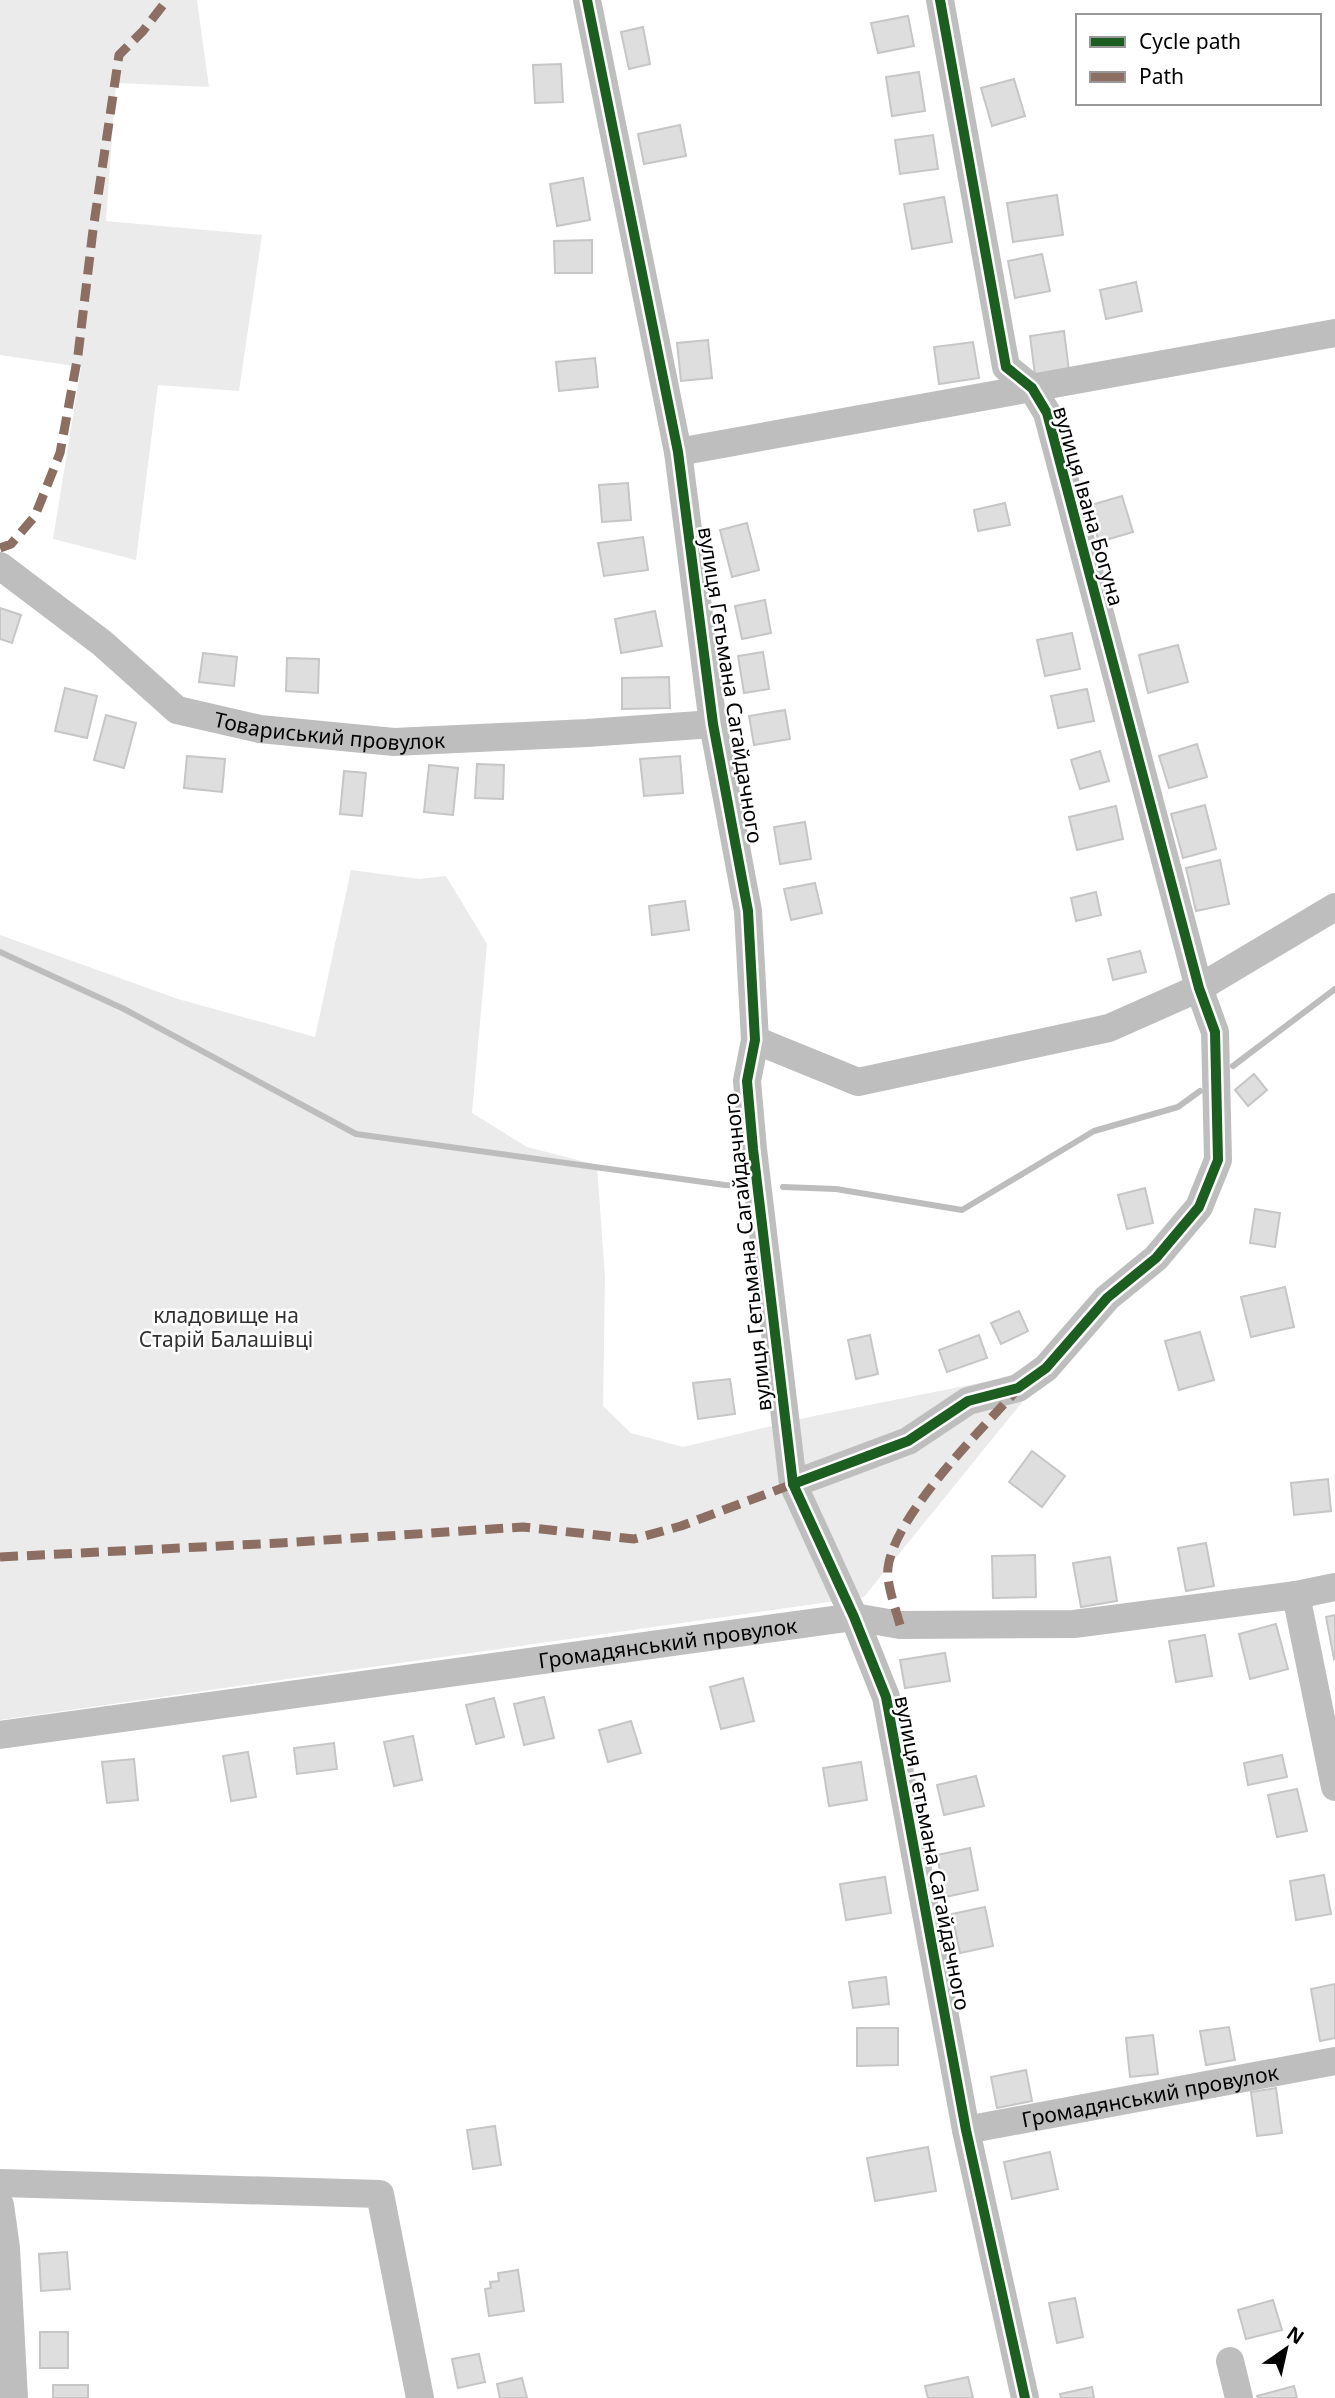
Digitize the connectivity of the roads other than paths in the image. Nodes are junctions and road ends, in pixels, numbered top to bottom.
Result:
1 (587, 0) edge
2 (940, 0) edge
3 (1335, 333) edge
4 (1031, 388) junction
5 (678, 452) junction
6 (0, 566) edge
7 (713, 724) junction
8 (1335, 907) edge
9 (1199, 988) junction
10 (755, 1040) junction
11 (793, 1484) junction
12 (1335, 1587) edge
13 (1296, 1595) junction
14 (853, 1616) junction
15 (0, 1735) edge
16 (1335, 1787) edge
17 (1335, 2061) edge
18 (966, 2130) junction
19 (0, 2183) edge
20 (0, 2206) edge
21 (1230, 2361) dead end
22 (15, 2398) edge
23 (420, 2398) edge
24 (1025, 2398) edge
25 (1239, 2398) edge

1 - 5 street, вулиця Гетьмана Сагайдачного
2 - 4 street, вулиця Івана Богуна
3 - 4 street
4 - 5 street
4 - 9 street, вулиця Івана Богуна
5 - 7 street, вулиця Гетьмана Сагайдачного
6 - 7 street, Товариський провулок
7 - 10 street, вулиця Гетьмана Сагайдачного
8 - 9 street
9 - 10 street
9 - 11 street
10 - 11 street, вулиця Гетьмана Сагайдачного
11 - 14 street, вулиця Гетьмана Сагайдачного
12 - 13 street, Громадянський провулок
13 - 14 street, Громадянський провулок
13 - 16 street
14 - 15 street, Громадянський провулок
14 - 18 street, вулиця Гетьмана Сагайдачного
17 - 18 street, Громадянський провулок
18 - 24 street, вулиця Гетьмана Сагайдачного
19 - 23 street
20 - 22 street
21 - 25 street

